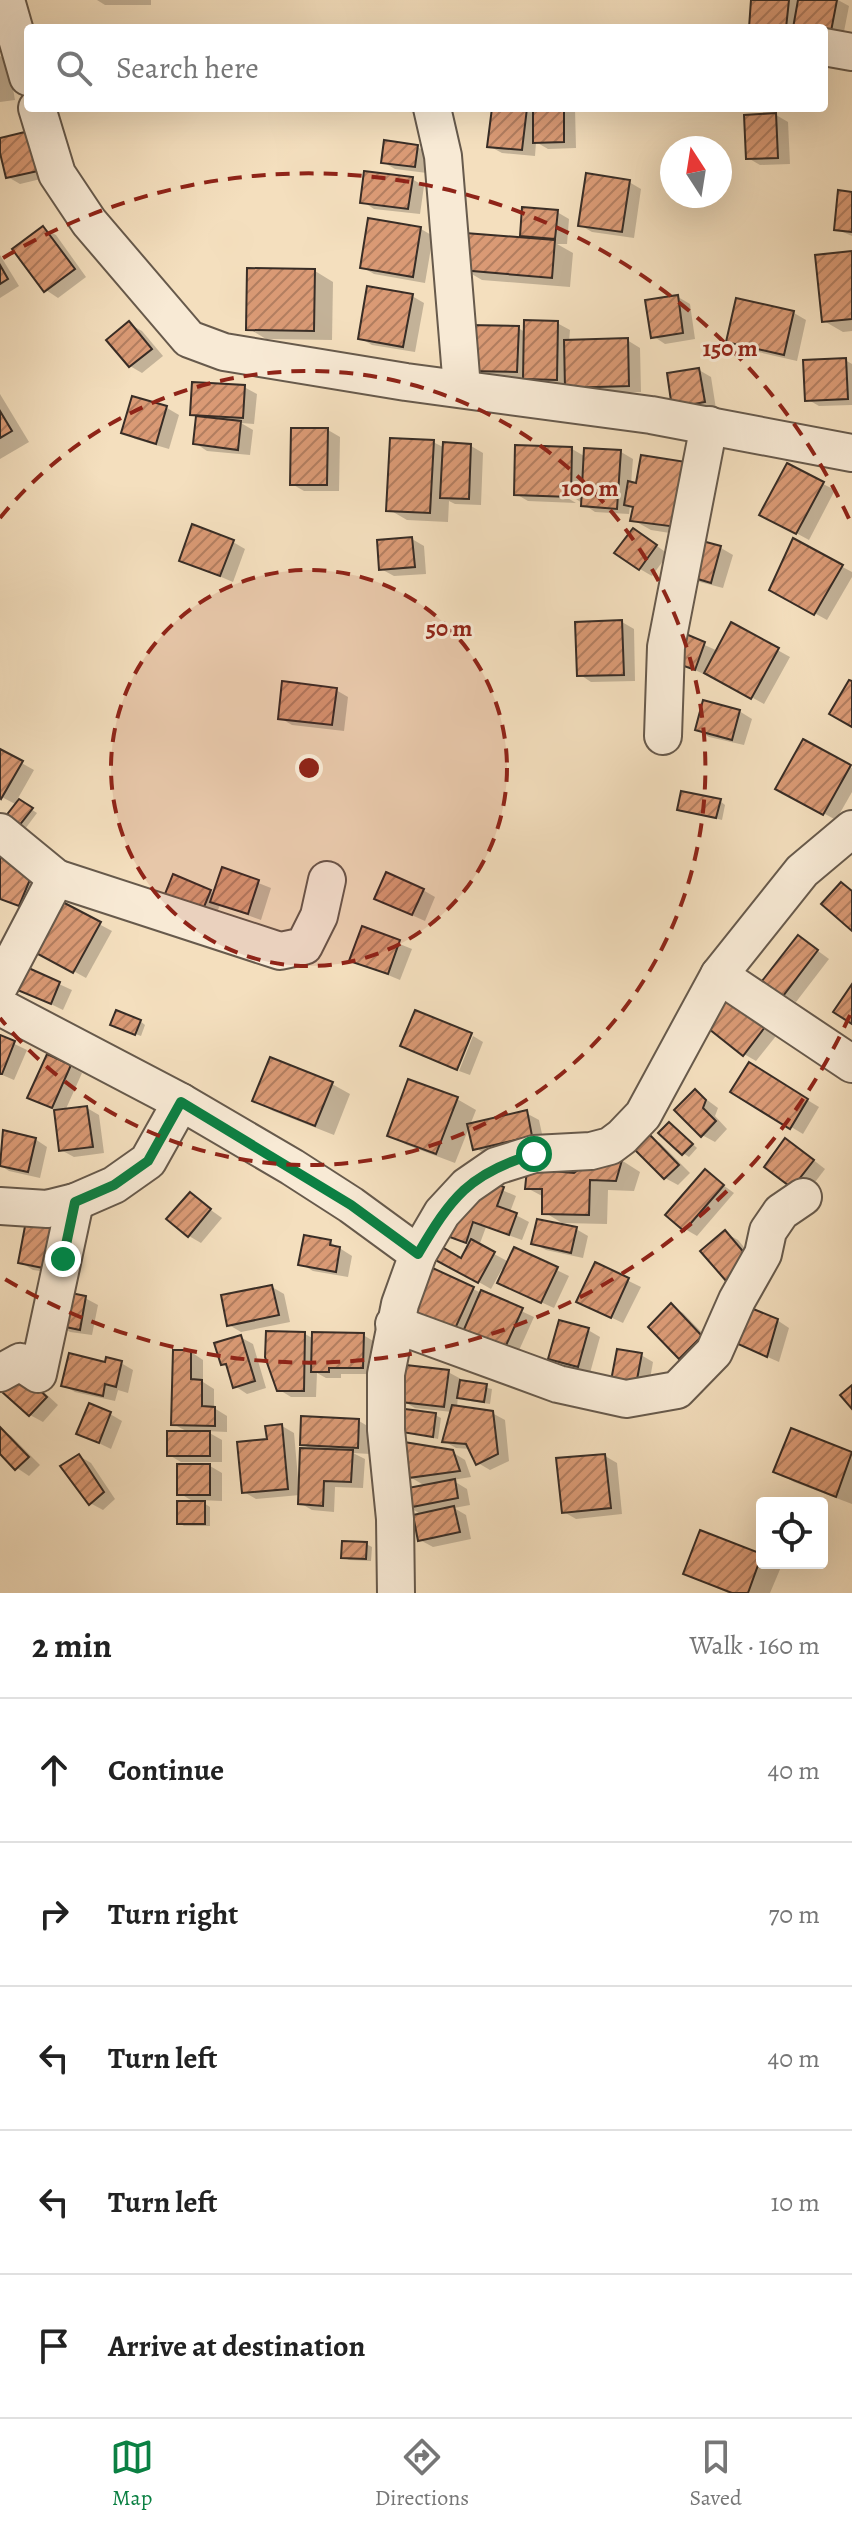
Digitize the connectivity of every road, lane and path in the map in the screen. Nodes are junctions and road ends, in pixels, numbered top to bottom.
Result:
1 (6, 0) edge
2 (828, 48) edge
3 (852, 52) edge
4 (24, 63) edge
5 (38, 112) edge
6 (433, 112) edge
7 (462, 388) junction
8 (709, 425) junction
9 (852, 453) edge
10 (663, 736) dead end
11 (852, 829) edge
12 (0, 832) edge
13 (56, 878) junction
14 (327, 880) dead end
15 (719, 975) junction
16 (0, 985) edge
17 (0, 1007) edge
18 (852, 1064) edge
19 (181, 1102) junction
20 (803, 1197) dead end
21 (75, 1202) junction
22 (0, 1206) edge
23 (418, 1254) junction
24 (394, 1324) junction
25 (0, 1373) edge
26 (396, 1593) edge

1 - 4 street
2 - 3 street
5 - 7 street
6 - 7 street
7 - 8 street
8 - 9 street
8 - 10 street
11 - 15 street
12 - 13 street
13 - 14 street
13 - 16 street
15 - 18 street
15 - 23 street
17 - 19 street
19 - 21 street
19 - 23 street
20 - 24 street
21 - 22 street
21 - 25 street
23 - 24 street
24 - 26 street

